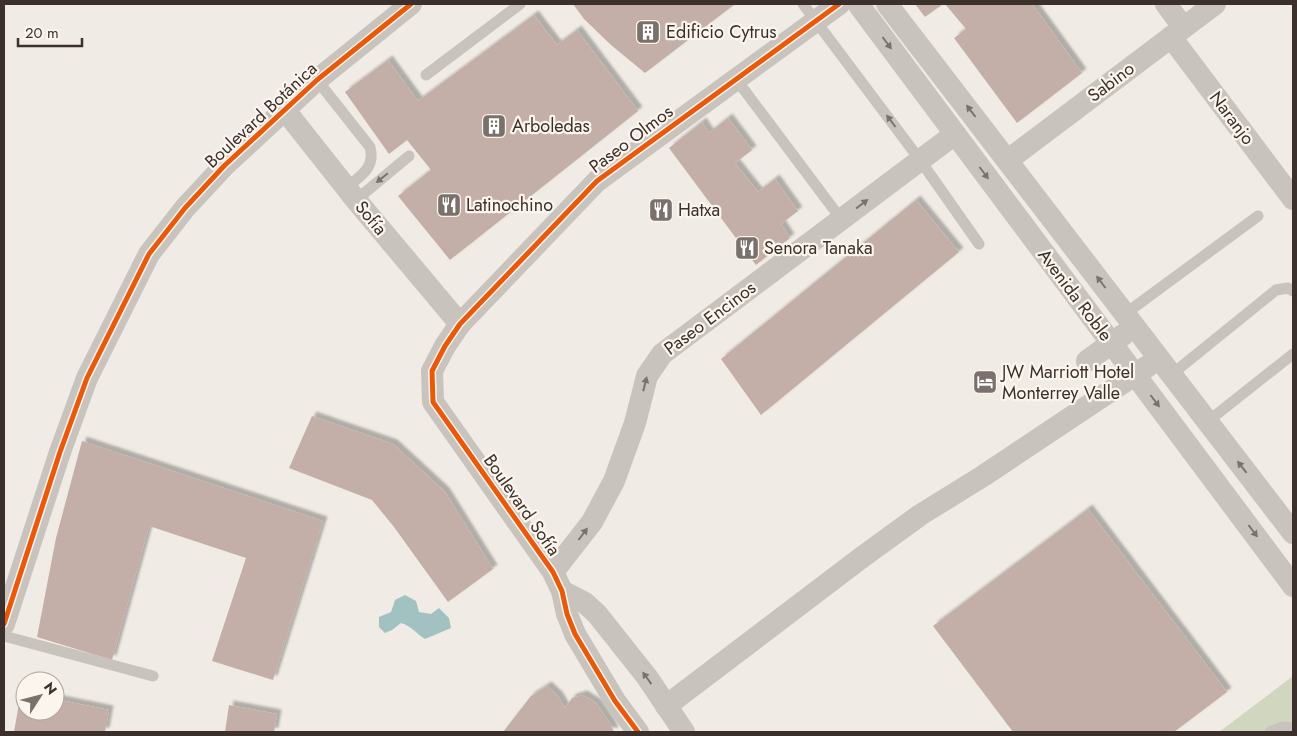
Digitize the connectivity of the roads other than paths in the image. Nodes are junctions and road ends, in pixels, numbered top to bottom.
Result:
1 (410, 4) edge
2 (520, 4) edge
3 (839, 4) edge
4 (858, 4) edge
5 (887, 4) edge
6 (1166, 4) edge
7 (1215, 4) edge
8 (809, 12) edge
9 (1177, 32) junction
10 (426, 75) dead end
11 (736, 79) junction
12 (317, 80) junction
13 (284, 109) junction
14 (955, 134) junction
15 (409, 156) dead end
16 (920, 160) junction
17 (1008, 160) junction
18 (351, 194) junction
19 (1293, 199) edge
20 (1258, 216) dead end
21 (841, 219) junction
22 (980, 244) dead end
23 (1293, 291) edge
24 (1130, 320) junction
25 (460, 324) junction
26 (1111, 344) junction
27 (1293, 354) edge
28 (1087, 360) dead end
29 (1165, 367) junction
30 (1135, 375) junction
31 (433, 402) joint
32 (1207, 422) junction
33 (1293, 533) edge
34 (557, 581) junction
35 (1293, 586) edge
36 (4, 624) edge
37 (4, 636) edge
38 (153, 676) dead end
39 (666, 706) junction
40 (1293, 728) edge
41 (638, 732) edge
42 (684, 732) edge
43 (1270, 732) edge

1 - 12 street, Boulevard Botánica
2 - 10 lane
3 - 8 street, Paseo Olmos
4 -> 14 street, Avenida Roble
17 -> 5 street, Avenida Roble
6 - 9 street, Naranjo
7 - 9 street, Sabino
8 - 11 street, Paseo Olmos
16 -> 8 lane
9 - 17 street, Sabino
9 - 19 street, Naranjo
11 - 21 lane
11 - 25 street, Paseo Olmos
12 - 13 street, Boulevard Botánica
12 - 18 lane
13 - 18 street, Sofía
13 - 36 street, Boulevard Botánica
14 - 16 street, Paseo Encinos
14 -> 26 street, Avenida Roble
15 -> 18 lane
21 -> 16 street, Paseo Encinos
16 - 22 lane
24 -> 17 street, Avenida Roble
18 - 25 street, Sofía
20 - 24 lane
34 -> 21 street, Paseo Encinos
23 - 29 lane
24 - 26 street
24 - 29 street, Avenida Roble
25 - 31 street, Paseo Olmos
26 - 28 street
26 - 30 street, Avenida Roble
27 - 32 lane
29 - 30 street
29 - 32 street, Avenida Roble
30 -> 35 street, Avenida Roble
30 - 39 street
31 - 34 street, Boulevard Sofía
33 -> 32 street, Avenida Roble
39 -> 34 street, Boulevard Sofía
34 - 41 street, Boulevard Sofía
37 - 38 lane
39 - 42 street, Boulevard Sofía
40 - 43 lane

